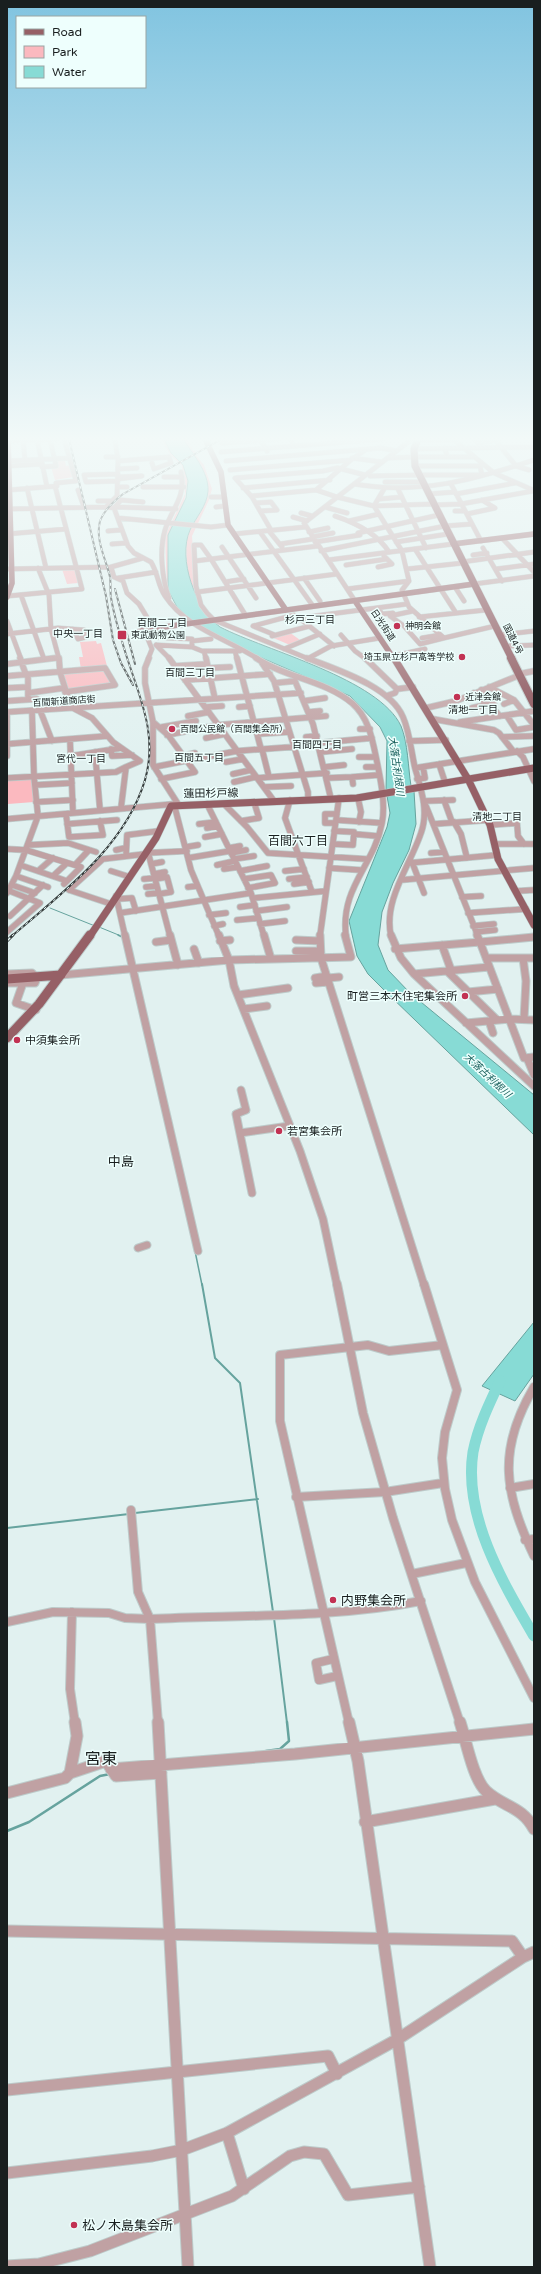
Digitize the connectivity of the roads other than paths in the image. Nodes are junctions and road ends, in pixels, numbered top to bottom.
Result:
1 (41, 545) edge
2 (70, 545) edge
3 (128, 545) edge
4 (164, 545) edge
5 (194, 545) edge
6 (201, 545) edge
7 (241, 545) edge
8 (269, 545) edge
9 (281, 545) edge
10 (301, 545) edge
11 (317, 545) edge
12 (351, 545) edge
13 (385, 545) edge
14 (398, 545) edge
15 (425, 545) edge
16 (445, 545) edge
17 (454, 545) edge
18 (509, 545) edge
19 (222, 547) dead end
20 (426, 548) junction
21 (484, 548) dead end
22 (375, 549) dead end
23 (415, 549) junction
24 (284, 550) junction
25 (321, 551) junction
26 (402, 551) junction
27 (274, 552) junction
28 (389, 552) junction
29 (487, 553) junction
30 (532, 553) edge
31 (9, 554) edge
32 (381, 554) junction
33 (517, 554) junction
34 (248, 555) junction
35 (473, 555) dead end
36 (364, 556) junction
37 (502, 556) junction
38 (229, 557) junction
39 (143, 558) junction
40 (489, 558) junction
41 (534, 558) edge
42 (211, 559) junction
43 (387, 559) junction
44 (328, 560) junction
45 (195, 561) junction
46 (371, 563) junction
47 (462, 563) junction
48 (534, 564) edge
49 (346, 565) dead end
50 (528, 565) junction
51 (111, 567) junction
52 (378, 567) dead end
53 (426, 567) junction
54 (511, 567) junction
55 (9, 568) edge
56 (38, 568) junction
57 (46, 568) junction
58 (76, 568) junction
59 (407, 568) junction
60 (496, 569) junction
61 (156, 572) junction
62 (534, 572) edge
63 (337, 574) junction
64 (534, 576) edge
65 (386, 577) dead end
66 (118, 578) junction
67 (304, 578) junction
68 (244, 579) junction
69 (515, 579) junction
70 (293, 580) junction
71 (409, 581) junction
72 (502, 581) junction
73 (225, 582) junction
74 (268, 583) junction
75 (390, 583) junction
76 (474, 584) junction
77 (248, 586) junction
78 (455, 587) junction
79 (229, 588) junction
80 (347, 589) junction
81 (440, 589) junction
82 (197, 592) junction
83 (48, 593) junction
84 (403, 594) junction
85 (21, 595) junction
86 (460, 595) junction
87 (7, 596) edge
88 (445, 596) junction
89 (256, 598) dead end
90 (171, 600) dead end
91 (355, 600) junction
92 (320, 601) dead end
93 (464, 601) dead end
94 (407, 604) junction
95 (313, 606) junction
96 (378, 608) junction
97 (287, 610) junction
98 (362, 610) junction
99 (486, 610) junction
100 (413, 611) junction
101 (456, 613) junction
102 (294, 614) junction
103 (246, 616) junction
104 (395, 617) junction
105 (419, 617) junction
106 (299, 618) junction
107 (214, 620) junction
108 (7, 621) edge
109 (389, 621) dead end
110 (193, 623) junction
111 (428, 624) junction
112 (310, 626) junction
113 (495, 626) junction
114 (419, 627) dead end
115 (54, 629) junction
116 (154, 629) junction
117 (34, 631) junction
118 (9, 634) edge
119 (146, 634) junction
120 (320, 634) junction
121 (275, 635) junction
122 (341, 635) dead end
123 (500, 635) junction
124 (442, 636) junction
125 (533, 636) edge
126 (380, 638) junction
127 (422, 638) dead end
128 (211, 639) dead end
129 (192, 641) junction
130 (262, 641) junction
131 (347, 644) junction
132 (420, 644) junction
133 (154, 645) junction
134 (534, 645) edge
135 (334, 646) junction
136 (509, 646) dead end
137 (192, 647) junction
138 (284, 649) junction
139 (204, 651) junction
140 (235, 651) junction
141 (246, 651) junction
142 (393, 656) junction
143 (59, 658) junction
144 (44, 659) junction
145 (308, 659) junction
146 (260, 660) junction
147 (21, 662) junction
148 (215, 662) dead end
149 (7, 664) edge
150 (207, 665) junction
151 (175, 666) junction
152 (230, 667) dead end
153 (534, 671) edge
154 (60, 672) junction
155 (270, 674) junction
156 (27, 675) junction
157 (519, 675) junction
158 (7, 676) edge
159 (241, 676) junction
160 (210, 678) junction
161 (185, 680) junction
162 (500, 682) junction
163 (275, 683) junction
164 (508, 686) dead end
165 (414, 687) junction
166 (489, 687) junction
167 (7, 688) edge
168 (397, 689) junction
169 (28, 690) junction
170 (65, 690) junction
171 (481, 690) junction
172 (301, 693) junction
173 (278, 694) junction
174 (474, 694) junction
175 (505, 695) junction
176 (247, 696) junction
177 (386, 696) junction
178 (215, 698) junction
179 (325, 698) dead end
180 (496, 699) dead end
181 (29, 700) junction
182 (200, 700) junction
183 (514, 700) junction
184 (7, 701) edge
185 (304, 701) junction
186 (534, 702) edge
187 (148, 703) junction
188 (486, 703) junction
189 (504, 704) dead end
190 (222, 706) dead end
191 (250, 706) junction
192 (478, 706) junction
193 (239, 707) dead end
194 (72, 708) junction
195 (426, 708) junction
196 (472, 708) dead end
197 (40, 710) junction
198 (207, 710) junction
199 (32, 711) junction
200 (320, 711) dead end
201 (534, 711) edge
202 (7, 712) edge
203 (196, 712) dead end
204 (309, 712) junction
205 (524, 713) junction
206 (188, 716) dead end
207 (500, 716) junction
208 (506, 716) junction
209 (326, 718) dead end
210 (433, 719) junction
211 (488, 719) junction
212 (286, 720) junction
213 (312, 720) junction
214 (196, 721) dead end
215 (153, 722) junction
216 (254, 722) junction
217 (454, 723) junction
218 (218, 725) junction
219 (534, 726) edge
220 (162, 727) junction
221 (360, 729) dead end
222 (370, 729) junction
223 (290, 732) junction
224 (225, 734) junction
225 (257, 734) junction
226 (167, 735) junction
227 (107, 736) junction
228 (317, 736) junction
229 (534, 736) edge
230 (306, 737) dead end
231 (502, 737) junction
232 (154, 738) junction
233 (206, 738) dead end
234 (372, 738) junction
235 (70, 740) junction
236 (446, 740) junction
237 (52, 741) junction
238 (410, 741) junction
239 (32, 743) junction
240 (7, 744) edge
241 (319, 744) junction
242 (294, 746) junction
243 (121, 748) junction
244 (111, 749) junction
245 (262, 749) junction
246 (352, 749) dead end
247 (534, 749) edge
248 (237, 750) junction
249 (515, 751) junction
250 (95, 752) junction
251 (321, 752) junction
252 (195, 753) dead end
253 (132, 755) junction
254 (7, 756) edge
255 (71, 756) junction
256 (359, 757) dead end
257 (375, 757) junction
258 (183, 758) junction
259 (243, 759) junction
260 (458, 761) junction
261 (226, 762) dead end
262 (439, 764) junction
263 (344, 765) dead end
264 (126, 767) junction
265 (154, 767) junction
266 (366, 767) dead end
267 (423, 767) junction
268 (415, 768) junction
269 (531, 768) edge
270 (251, 770) junction
271 (377, 771) junction
272 (286, 772) dead end
273 (327, 772) junction
274 (358, 772) dead end
275 (97, 773) junction
276 (302, 773) junction
277 (233, 774) dead end
278 (72, 775) junction
279 (34, 777) junction
280 (270, 777) junction
281 (352, 777) junction
282 (7, 778) edge
283 (257, 778) junction
284 (161, 779) junction
285 (417, 779) junction
286 (468, 779) junction
287 (534, 781) edge
288 (234, 782) dead end
289 (445, 782) junction
290 (72, 783) junction
291 (353, 784) dead end
292 (35, 786) junction
293 (291, 786) dead end
294 (264, 787) junction
295 (422, 787) junction
296 (381, 794) junction
297 (358, 798) junction
298 (335, 799) junction
299 (73, 800) junction
300 (290, 800) junction
301 (308, 800) junction
302 (444, 800) junction
303 (453, 800) dead end
304 (274, 801) junction
305 (36, 802) junction
306 (254, 802) junction
307 (425, 802) junction
308 (176, 804) junction
309 (207, 804) junction
310 (224, 804) junction
311 (121, 808) junction
312 (100, 810) junction
313 (73, 813) junction
314 (66, 814) junction
315 (337, 814) junction
316 (38, 816) junction
317 (7, 819) edge
318 (117, 820) dead end
319 (241, 820) junction
320 (100, 821) junction
321 (336, 822) junction
322 (359, 822) junction
323 (453, 822) junction
324 (490, 822) junction
325 (84, 823) junction
326 (382, 823) junction
327 (67, 824) junction
328 (199, 824) dead end
329 (217, 824) junction
330 (434, 824) junction
331 (207, 828) dead end
332 (159, 831) junction
333 (334, 831) junction
334 (222, 834) junction
335 (354, 834) junction
336 (86, 836) junction
337 (377, 836) junction
338 (205, 837) dead end
339 (333, 844) junction
340 (495, 844) junction
341 (524, 844) junction
342 (534, 844) edge
343 (198, 845) dead end
344 (240, 846) dead end
345 (27, 847) junction
346 (125, 848) junction
347 (7, 849) edge
348 (186, 849) junction
349 (89, 850) junction
350 (116, 850) dead end
351 (230, 850) junction
352 (246, 850) dead end
353 (96, 852) dead end
354 (444, 852) junction
355 (431, 853) dead end
356 (146, 854) junction
357 (299, 855) junction
358 (497, 855) junction
359 (126, 856) junction
360 (254, 856) dead end
361 (331, 857) junction
362 (53, 858) junction
363 (188, 858) junction
364 (467, 858) junction
365 (366, 859) junction
366 (448, 860) junction
367 (162, 862) dead end
368 (411, 862) junction
369 (67, 863) junction
370 (151, 864) junction
371 (217, 864) dead end
372 (237, 864) junction
373 (20, 865) junction
374 (75, 865) junction
375 (267, 866) dead end
376 (329, 868) junction
377 (534, 868) edge
378 (224, 869) dead end
379 (304, 869) junction
380 (360, 870) junction
381 (38, 871) junction
382 (111, 871) dead end
383 (285, 871) dead end
384 (506, 871) junction
385 (165, 872) dead end
386 (16, 876) junction
387 (52, 876) junction
388 (454, 876) junction
389 (130, 877) junction
390 (155, 877) junction
391 (418, 878) junction
392 (144, 879) dead end
393 (244, 879) junction
394 (289, 879) dead end
395 (308, 880) junction
396 (401, 880) junction
397 (294, 884) dead end
398 (12, 885) junction
399 (157, 886) junction
400 (197, 886) junction
401 (146, 887) dead end
402 (188, 887) dead end
403 (241, 888) dead end
404 (326, 890) junction
405 (534, 890) edge
406 (8, 891) edge
407 (250, 891) junction
408 (517, 891) junction
409 (312, 892) junction
410 (35, 893) junction
411 (159, 893) junction
412 (424, 893) dead end
413 (148, 894) dead end
414 (481, 896) dead end
415 (462, 897) junction
416 (29, 899) junction
417 (115, 900) junction
418 (203, 901) junction
419 (152, 902) dead end
420 (162, 904) junction
421 (240, 907) dead end
422 (255, 908) junction
423 (287, 908) dead end
424 (526, 909) junction
425 (136, 910) junction
426 (120, 913) junction
427 (226, 913) dead end
428 (468, 914) junction
429 (9, 915) edge
430 (209, 915) junction
431 (21, 920) junction
432 (237, 920) dead end
433 (259, 921) junction
434 (285, 921) dead end
435 (533, 921) edge
436 (223, 924) dead end
437 (214, 926) junction
438 (495, 927) dead end
439 (474, 929) junction
440 (7, 932) edge
441 (226, 933) dead end
442 (217, 934) junction
443 (534, 937) edge
444 (171, 940) junction
445 (230, 940) dead end
446 (296, 940) dead end
447 (220, 941) junction
448 (320, 941) junction
449 (156, 942) dead end
450 (480, 942) junction
451 (442, 945) junction
452 (194, 949) dead end
453 (395, 949) junction
454 (296, 952) dead end
455 (321, 954) junction
456 (486, 958) junction
457 (523, 958) junction
458 (534, 958) edge
459 (271, 959) junction
460 (229, 960) junction
461 (199, 963) junction
462 (178, 965) junction
463 (489, 967) junction
464 (132, 969) junction
465 (449, 971) junction
466 (7, 974) edge
467 (414, 974) junction
468 (61, 975) junction
469 (339, 977) dead end
470 (37, 978) junction
471 (7, 979) edge
472 (328, 979) junction
473 (316, 980) dead end
474 (7, 983) edge
475 (23, 983) junction
476 (288, 988) dead end
477 (498, 989) junction
478 (468, 992) junction
479 (238, 995) junction
480 (267, 1006) dead end
481 (244, 1009) junction
482 (36, 1010) junction
483 (510, 1019) junction
484 (524, 1019) junction
485 (497, 1020) junction
486 (534, 1020) edge
487 (489, 1021) junction
488 (466, 1023) junction
489 (493, 1033) dead end
490 (7, 1038) edge
491 (531, 1058) edge
492 (534, 1075) edge
493 (534, 1085) edge
494 (241, 1090) dead end
495 (289, 1126) junction
496 (240, 1133) junction
497 (252, 1193) dead end
498 (147, 1246) dead end
499 (138, 1248) dead end
500 (198, 1251) dead end
501 (443, 1345) junction
502 (351, 1347) junction
503 (534, 1386) edge
504 (443, 1483) junction
505 (534, 1484) edge
506 (510, 1488) junction
507 (385, 1492) junction
508 (296, 1497) junction
509 (131, 1510) dead end
510 (530, 1539) edge
511 (534, 1556) edge
512 (466, 1563) junction
513 (412, 1574) junction
514 (421, 1601) junction
515 (72, 1612) junction
516 (322, 1612) junction
517 (150, 1619) junction
518 (7, 1622) edge
519 (333, 1659) junction
520 (337, 1676) junction
521 (534, 1698) edge
522 (534, 1729) edge
523 (465, 1737) junction
524 (355, 1748) junction
525 (161, 1770) junction
526 (70, 1773) junction
527 (7, 1793) edge
528 (495, 1799) junction
529 (365, 1822) junction
530 (534, 1829) edge
531 (7, 1931) edge
532 (170, 1934) junction
533 (382, 1939) junction
534 (534, 1952) edge
535 (522, 1957) junction
536 (398, 2039) junction
537 (178, 2072) junction
538 (337, 2074) junction
539 (7, 2090) edge
540 (227, 2133) junction
541 (182, 2150) junction
542 (7, 2173) edge
543 (419, 2187) junction
544 (244, 2189) junction
545 (185, 2214) junction
546 (39, 2265) edge
547 (7, 2266) edge
548 (188, 2267) edge
549 (430, 2267) edge

1 - 57 street
2 - 58 street
3 - 39 street
4 - 90 street
5 - 45 street
6 - 42 street
7 - 34 main road
8 - 27 street
9 - 24 street
10 - 24 street
11 - 25 street, 日光街道
12 - 25 street
13 - 28 street
14 - 26 street
15 - 20 street
16 - 20 street
17 - 47 highway, 国道4号
18 - 33 street
19 - 38 street
20 - 23 street
21 - 29 street
22 - 32 street
23 - 26 street
23 - 53 street
24 - 27 street
25 - 44 street, 日光街道
26 - 28 street
26 - 59 street
27 - 34 street
27 - 70 street
28 - 32 street
29 - 35 street
29 - 40 street
30 - 33 street
30 - 41 street
31 - 55 main road
32 - 36 street
32 - 43 street
33 - 37 street
33 - 50 street
34 - 38 street
34 - 74 main road
36 - 44 street
36 - 46 street
37 - 40 street
37 - 54 street
38 - 42 street
38 - 68 street
39 - 51 street
39 - 61 street
40 - 47 street
40 - 60 street
42 - 45 street
42 - 73 street
43 - 46 street
43 - 52 street
44 - 63 street, 日光街道
45 - 82 street
46 - 49 street
47 - 53 street
47 - 76 highway, 国道4号
48 - 50 street
50 - 54 street
50 - 62 street
51 - 58 street
51 - 66 street
53 - 59 street
53 - 81 street
54 - 60 street
54 - 69 street
55 - 56 street
55 - 87 main road
56 - 57 street
56 - 83 street
57 - 58 street
58 - 83 street
59 - 71 street
60 - 72 street
61 - 66 street
61 - 110 street
63 - 67 street
63 - 80 street, 日光街道
64 - 69 street
65 - 75 street
66 - 116 street
67 - 70 street
67 - 92 street
68 - 73 street
68 - 77 street
69 - 72 street
70 - 74 street
70 - 95 street
71 - 75 street
71 - 84 street
72 - 76 street
73 - 79 street
74 - 77 street
74 - 97 main road
75 - 80 street
76 - 78 main road
76 - 99 highway, 国道4号
77 - 79 street
77 - 89 street
78 - 81 main road
78 - 86 street
79 - 82 street
79 - 103 street
80 - 91 street, 日光街道
81 - 84 main road
81 - 88 street
82 - 107 street
83 - 85 street
83 - 115 street
84 - 91 main road
84 - 94 street
85 - 87 street
85 - 117 street
86 - 88 street
86 - 93 street
88 - 101 street
91 - 95 main road
91 - 98 main road, 日光街道
94 - 96 street
94 - 100 street
95 - 97 main road
96 - 98 street
96 - 104 street
97 - 102 street
97 - 103 main road
98 - 106 street
98 - 126 main road, 日光街道
99 - 101 street
99 - 113 highway, 国道4号
100 - 104 street
100 - 105 street
101 - 105 street
102 - 106 street
102 - 121 street
103 - 107 main road
104 - 109 street
104 - 132 street
105 - 111 street
106 - 112 street
107 - 110 main road
107 - 130 street
108 - 118 street
110 - 116 main road
110 - 141 street
111 - 114 street
111 - 124 street
112 - 120 street
112 - 121 street
113 - 123 highway, 国道4号
113 - 124 street
115 - 115 street
115 - 117 street
115 - 143 street
116 - 119 main road
117 - 118 street
117 - 144 street
118 - 147 street
119 - 129 street
119 - 133 street
120 - 135 street
120 - 138 street
121 - 130 street
122 - 131 street
123 - 125 street
123 - 157 highway, 国道4号
124 - 127 street
124 - 132 street
126 - 131 street
126 - 142 main road, 日光街道
128 - 129 street
129 - 137 street
130 - 138 street
131 - 135 street
131 - 168 street
132 - 142 street
133 - 137 street
133 - 151 street
133 - 187 street
134 - 136 street
135 - 145 street
137 - 139 street
138 - 145 street
139 - 140 street
139 - 150 street
140 - 141 street
140 - 159 street
141 - 146 street
142 - 165 main road, 日光街道
143 - 144 street
143 - 154 street
144 - 147 street
145 - 177 street
146 - 155 street
146 - 222 street
147 - 149 street
147 - 156 street
148 - 150 street
150 - 151 street
150 - 152 street
150 - 160 street
151 - 161 street
153 - 157 street
154 - 156 street
154 - 170 street
154 - 170 street
155 - 159 street
155 - 163 street
156 - 158 street
156 - 169 street
157 - 162 street
157 - 186 highway, 国道4号
159 - 160 street
159 - 176 street
160 - 161 street
160 - 178 street
161 - 182 street
162 - 164 street
162 - 166 street
163 - 172 street
163 - 173 street
165 - 168 street
165 - 195 main road, 日光街道
166 - 171 street
166 - 175 street
167 - 169 street
168 - 177 street
169 - 170 street
169 - 181 street
170 - 194 street
171 - 174 street
171 - 188 street
172 - 173 street, 百間新道商店街
172 - 185 street
173 - 176 street, 百間新道商店街
173 - 212 street
174 - 188 street
174 - 195 street
175 - 180 street
175 - 183 street
176 - 178 street, 百間新道商店街
176 - 191 street
177 - 238 street
178 - 182 street, 百間新道商店街
179 - 185 street
181 - 184 street
181 - 197 street
182 - 187 street, 百間新道商店街
182 - 198 street
183 - 189 street
183 - 205 street
185 - 204 street
187 - 194 street, 百間新道商店街
187 - 215 street
188 - 192 street
188 - 207 street
190 - 198 street
191 - 193 street
191 - 216 street
192 - 196 street
192 - 211 street
194 - 197 street, 百間新道商店街
194 - 227 street
195 - 210 main road, 日光街道
197 - 199 street, 百間新道商店街
197 - 237 street
198 - 203 street
198 - 206 street
198 - 218 street
199 - 202 street, 百間新道商店街
199 - 239 street
200 - 204 street
201 - 205 street
202 - 240 street
204 - 213 street
205 - 208 street
205 - 219 street
207 - 208 street
207 - 211 street
208 - 219 street
209 - 213 street
210 - 217 street
210 - 236 main road, 日光街道
211 - 217 street
212 - 213 street
212 - 216 street
212 - 223 street
213 - 228 street
214 - 220 street
215 - 220 street
215 - 232 street
216 - 218 street
216 - 225 street
217 - 231 street
218 - 224 street
218 - 226 street
220 - 226 street
221 - 222 street
222 - 234 street
223 - 225 street
223 - 242 street
224 - 233 street
224 - 248 street
225 - 245 street
226 - 232 street
226 - 258 street
227 - 235 street
227 - 243 street
228 - 230 street
228 - 241 street
229 - 231 street
231 - 249 street
232 - 265 street
234 - 241 street
234 - 257 street
235 - 237 street
235 - 255 street
236 - 238 street
236 - 260 main road, 日光街道
237 - 239 street
238 - 268 street
239 - 240 street
239 - 279 street
240 - 254 street
241 - 242 street
241 - 251 street
242 - 245 street
242 - 276 street
243 - 244 street
243 - 253 street
244 - 250 street
244 - 253 street
245 - 248 street
245 - 280 street
246 - 251 street
247 - 249 street
248 - 258 street
248 - 259 street
249 - 260 street
249 - 269 street
250 - 255 street
250 - 275 street
251 - 273 street
252 - 258 street
253 - 264 street
255 - 278 street
256 - 257 street
257 - 271 street
258 - 265 street
258 - 284 street
259 - 261 street
259 - 270 street
260 - 262 street
260 - 286 main road, 日光街道
262 - 267 street
262 - 289 street
263 - 273 street
264 - 275 street
264 - 311 street
265 - 284 street
266 - 271 street
267 - 268 street
267 - 285 street
268 - 285 street
269 - 286 main road
269 - 287 street
270 - 277 street
270 - 283 street
271 - 274 street
271 - 281 street
271 - 296 street
272 - 276 street
273 - 276 street
273 - 281 street
273 - 298 street
275 - 278 street
275 - 312 street
276 - 280 street
276 - 301 street
278 - 279 street
278 - 290 street
279 - 282 street
279 - 292 street
280 - 283 street
281 - 291 street
283 - 288 street
283 - 294 street
284 - 308 street
285 - 295 street
286 - 289 main road
286 - 324 main road, 日光街道
289 - 295 main road
290 - 292 street
290 - 299 street
292 - 305 street
293 - 294 street
294 - 304 street
295 - 296 main road, 蓮田杉戸線
295 - 307 street
296 - 297 main road, 蓮田杉戸線
296 - 326 street
297 - 298 main road, 蓮田杉戸線
297 - 322 street
298 - 301 main road, 蓮田杉戸線
298 - 315 street
299 - 305 street
299 - 313 street
300 - 301 main road, 蓮田杉戸線
300 - 304 main road, 蓮田杉戸線
300 - 357 street
302 - 303 street
302 - 307 street
302 - 323 street
304 - 306 main road, 蓮田杉戸線
305 - 316 street
306 - 310 main road, 蓮田杉戸線
306 - 319 street
307 - 330 street
307 - 368 street
308 - 309 main road, 蓮田杉戸線
308 - 311 street
308 - 332 main road, 蓮田杉戸線
308 - 348 street
309 - 310 main road, 蓮田杉戸線
309 - 329 street
310 - 319 street
311 - 312 street
312 - 313 street
313 - 314 street
314 - 316 street
314 - 327 street
315 - 321 street
315 - 321 street
316 - 317 street
316 - 345 street
318 - 320 street
319 - 357 street
320 - 325 street
320 - 336 street
321 - 322 street
321 - 333 street
322 - 326 street
323 - 324 street
323 - 330 street
323 - 364 street
324 - 340 main road, 日光街道
324 - 341 street
325 - 327 street
325 - 336 street
326 - 337 street
327 - 336 street
328 - 329 street
329 - 331 street
329 - 334 street
330 - 354 street
332 - 346 street
332 - 356 main road, 蓮田杉戸線
333 - 335 street
333 - 339 street
334 - 338 street
334 - 351 street
335 - 337 street
335 - 339 street
337 - 365 street
339 - 361 street
340 - 341 street
340 - 358 main road, 日光街道
341 - 342 street
343 - 348 street
344 - 351 street
345 - 347 street
345 - 349 street
345 - 362 street
345 - 373 street
346 - 350 street
346 - 359 street
348 - 356 street
348 - 363 street
349 - 353 street
349 - 374 street
351 - 352 street
351 - 363 street
351 - 372 street
354 - 355 street
354 - 366 street
356 - 359 street
356 - 370 street
356 - 389 main road, 蓮田杉戸線
357 - 361 street
357 - 379 street
358 - 364 street
358 - 384 main road, 日光街道
359 - 417 street
360 - 372 street
361 - 365 street
361 - 376 street
362 - 369 street
362 - 381 street
363 - 400 street
364 - 366 street
365 - 380 street
366 - 368 street
366 - 388 street
367 - 370 street
368 - 391 street
368 - 396 street
369 - 374 street
369 - 387 street
370 - 390 street
371 - 372 street
372 - 375 street
372 - 378 street
372 - 393 street
373 - 381 street
373 - 386 street
374 - 387 street
376 - 380 street
376 - 404 street
377 - 384 street
379 - 383 street
379 - 395 street
380 - 455 street
381 - 387 street
382 - 389 street
384 - 388 street
384 - 408 main road, 日光街道
385 - 390 street
386 - 398 street
386 - 410 street
388 - 391 street
388 - 415 street
389 - 417 main road, 蓮田杉戸線
390 - 392 street
390 - 399 street
390 - 411 street
391 - 396 street
391 - 412 street
393 - 407 street
393 - 407 street
394 - 395 street
395 - 397 street
395 - 409 street
396 - 453 street
398 - 406 street
398 - 410 street
399 - 401 street
399 - 411 street
400 - 402 street
400 - 418 street
403 - 407 street
404 - 409 street
404 - 448 street
405 - 408 street
406 - 416 street
407 - 409 street
407 - 418 street
407 - 422 street
408 - 424 main road, 日光街道
410 - 416 street
411 - 413 street
411 - 420 street
414 - 415 street
415 - 428 street
416 - 429 street
416 - 431 street
417 - 425 street
417 - 426 street
417 - 468 main road, 蓮田杉戸線
418 - 420 street
418 - 430 street
419 - 420 street
420 - 425 street
420 - 444 street
421 - 422 street
422 - 423 street
422 - 433 street
424 - 428 street
424 - 435 main road, 日光街道
425 - 426 street
426 - 464 street
427 - 430 street
428 - 439 street
429 - 431 street
430 - 437 street
431 - 440 street
432 - 433 street
433 - 434 street
433 - 459 street
436 - 437 street
437 - 442 street
438 - 439 street
439 - 450 street
441 - 442 street
442 - 447 street
443 - 450 street
444 - 449 street
444 - 462 street
445 - 447 street
446 - 448 street
447 - 460 street
448 - 455 street
450 - 451 street
450 - 456 street
451 - 453 street
451 - 465 street
452 - 461 street
453 - 467 street
454 - 455 street
455 - 459 street
455 - 472 street
456 - 457 street
456 - 463 street
457 - 458 street
457 - 484 street
459 - 460 street
460 - 461 street
460 - 479 street
461 - 462 street
462 - 464 street
463 - 465 street
463 - 477 street
464 - 468 street
464 - 500 street
465 - 467 street
465 - 478 street
466 - 470 street
467 - 488 street
468 - 470 main road
468 - 482 main road, 蓮田杉戸線
469 - 472 street
470 - 471 main road
470 - 475 street
472 - 473 street
472 - 501 street
474 - 475 street
475 - 482 street
476 - 479 street
477 - 478 street
477 - 483 street
478 - 485 street
479 - 481 street
480 - 481 street
481 - 495 street
482 - 490 main road, 蓮田杉戸線
483 - 484 street
483 - 485 street
483 - 491 street
484 - 486 street
485 - 487 street
487 - 488 street
487 - 489 street
488 - 493 street
491 - 492 street
494 - 496 street
495 - 496 street
495 - 502 street
496 - 497 street
498 - 499 street
501 - 502 street
501 - 504 street
502 - 507 street
502 - 508 street
503 - 506 street
504 - 507 street
504 - 512 street
505 - 506 street
506 - 510 street
507 - 508 street
507 - 513 street
508 - 516 street
509 - 517 street
510 - 511 street
512 - 513 street
512 - 521 street
513 - 514 street
514 - 516 street
514 - 523 street
515 - 517 street
515 - 518 street
515 - 526 street
516 - 517 street
516 - 519 street
517 - 525 street
519 - 520 street
519 - 520 street
520 - 524 street
522 - 523 street
523 - 524 street
523 - 528 street
524 - 525 street
524 - 529 street
525 - 526 street
525 - 532 street
526 - 527 street
528 - 529 street
528 - 530 street
529 - 533 street
531 - 532 street
532 - 533 street
532 - 537 street
533 - 535 street
533 - 536 street
534 - 535 street
535 - 536 street
536 - 538 street
536 - 543 street
537 - 538 street
537 - 539 street
537 - 541 street
538 - 540 street
540 - 541 street
540 - 544 street
541 - 542 street
541 - 545 street
543 - 544 street
543 - 549 street
544 - 545 street
545 - 546 street
545 - 548 street
546 - 547 street

